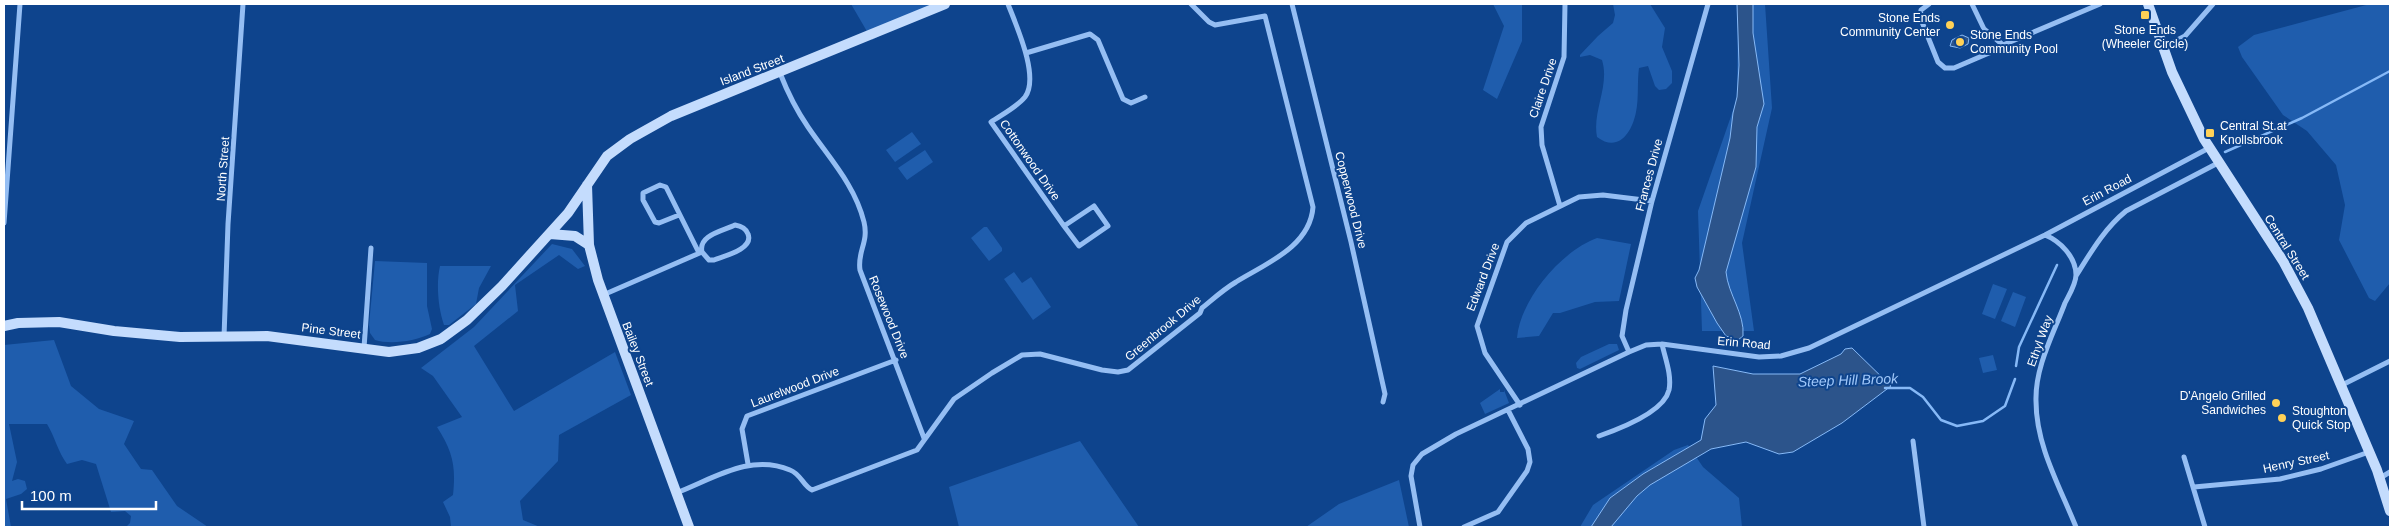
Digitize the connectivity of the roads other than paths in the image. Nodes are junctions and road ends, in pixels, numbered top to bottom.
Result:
1 (20, 4) edge
2 (243, 4) edge
3 (945, 4) edge
4 (1008, 4) edge
5 (1191, 4) edge
6 (1292, 4) edge
7 (1566, 4) edge
8 (1708, 4) edge
9 (1929, 4) edge
10 (1972, 4) edge
11 (2100, 4) edge
12 (2148, 4) edge
13 (2213, 4) edge
14 (2003, 45) junction
15 (2162, 48) junction
16 (1026, 53) junction
17 (780, 73) junction
18 (1145, 97) dead end
19 (2209, 148) junction
20 (2218, 163) junction
21 (587, 185) junction
22 (1652, 201) junction
23 (1560, 206) junction
24 (679, 215) junction
25 (4, 223) edge
26 (1064, 226) junction
27 (550, 234) junction
28 (2045, 235) junction
29 (589, 245) junction
30 (371, 248) dead end
31 (700, 253) junction
32 (2076, 276) junction
33 (603, 295) junction
34 (4, 326) edge
35 (224, 336) junction
36 (1662, 344) junction
37 (364, 348) junction
38 (1629, 352) junction
39 (896, 360) junction
40 (2390, 361) edge
41 (2342, 385) junction
42 (1383, 402) dead end
43 (1520, 405) junction
44 (1508, 410) junction
45 (1599, 436) dead end
46 (924, 438) junction
47 (1913, 441) dead end
48 (2369, 452) junction
49 (2184, 457) dead end
50 (748, 464) junction
51 (2390, 472) edge
52 (2380, 478) junction
53 (2194, 487) junction
54 (676, 493) junction
55 (2390, 511) edge
56 (689, 527) edge
57 (1420, 527) edge
58 (1464, 527) edge
59 (1924, 527) edge
60 (2076, 527) edge
61 (2205, 527) edge

1 - 25 street
2 - 35 street, North Street
3 - 17 street, Island Street
4 - 16 street, Cottonwood Drive
5 - 46 street, Greenbrook Drive
6 - 42 street, Copperwood Drive
7 - 23 street, Claire Drive
8 - 22 street, Frances Drive
9 - 14 street
10 - 14 street
11 - 14 street
12 - 15 street, Central Street
13 - 15 street
15 - 19 street, Central Street
16 - 18 street
16 - 26 street, Cottonwood Drive
17 - 21 street, Island Street
17 - 39 street, Rosewood Drive
19 - 20 street, Central Street
19 - 28 street, Erin Road
20 - 32 street, Ethyl Way
20 - 41 street, Central Street
21 - 27 street, Pine Street
21 - 29 street, Bailey Street
22 - 23 street, Edward Drive
22 - 38 street, Frances Drive
23 - 43 street, Edward Drive
24 - 24 street
24 - 31 street
26 - 26 street, Cottonwood Drive
27 - 29 street
27 - 37 street, Pine Street
28 - 32 street
28 - 36 street, Erin Road
29 - 33 street, Bailey Street
30 - 37 street
31 - 31 street
31 - 33 street
32 - 60 street, Ethyl Way
33 - 54 street, Bailey Street
34 - 35 street, Pine Street
35 - 37 street, Pine Street
36 - 38 street, Erin Road
36 - 45 street
38 - 43 street, Erin Road
39 - 46 street, Rosewood Drive
39 - 50 street, Laurelwood Drive
40 - 41 street
41 - 48 street, Central Street
43 - 44 street, Erin Road
44 - 57 street, Erin Road
44 - 58 street
46 - 50 street, Greenbrook Drive
47 - 59 street
48 - 52 street, Central Street
48 - 53 street, Henry Street
49 - 53 street
50 - 54 street, Greenbrook Drive
51 - 52 street
52 - 55 street, Central Street
53 - 61 street
54 - 56 street, Bailey Street

